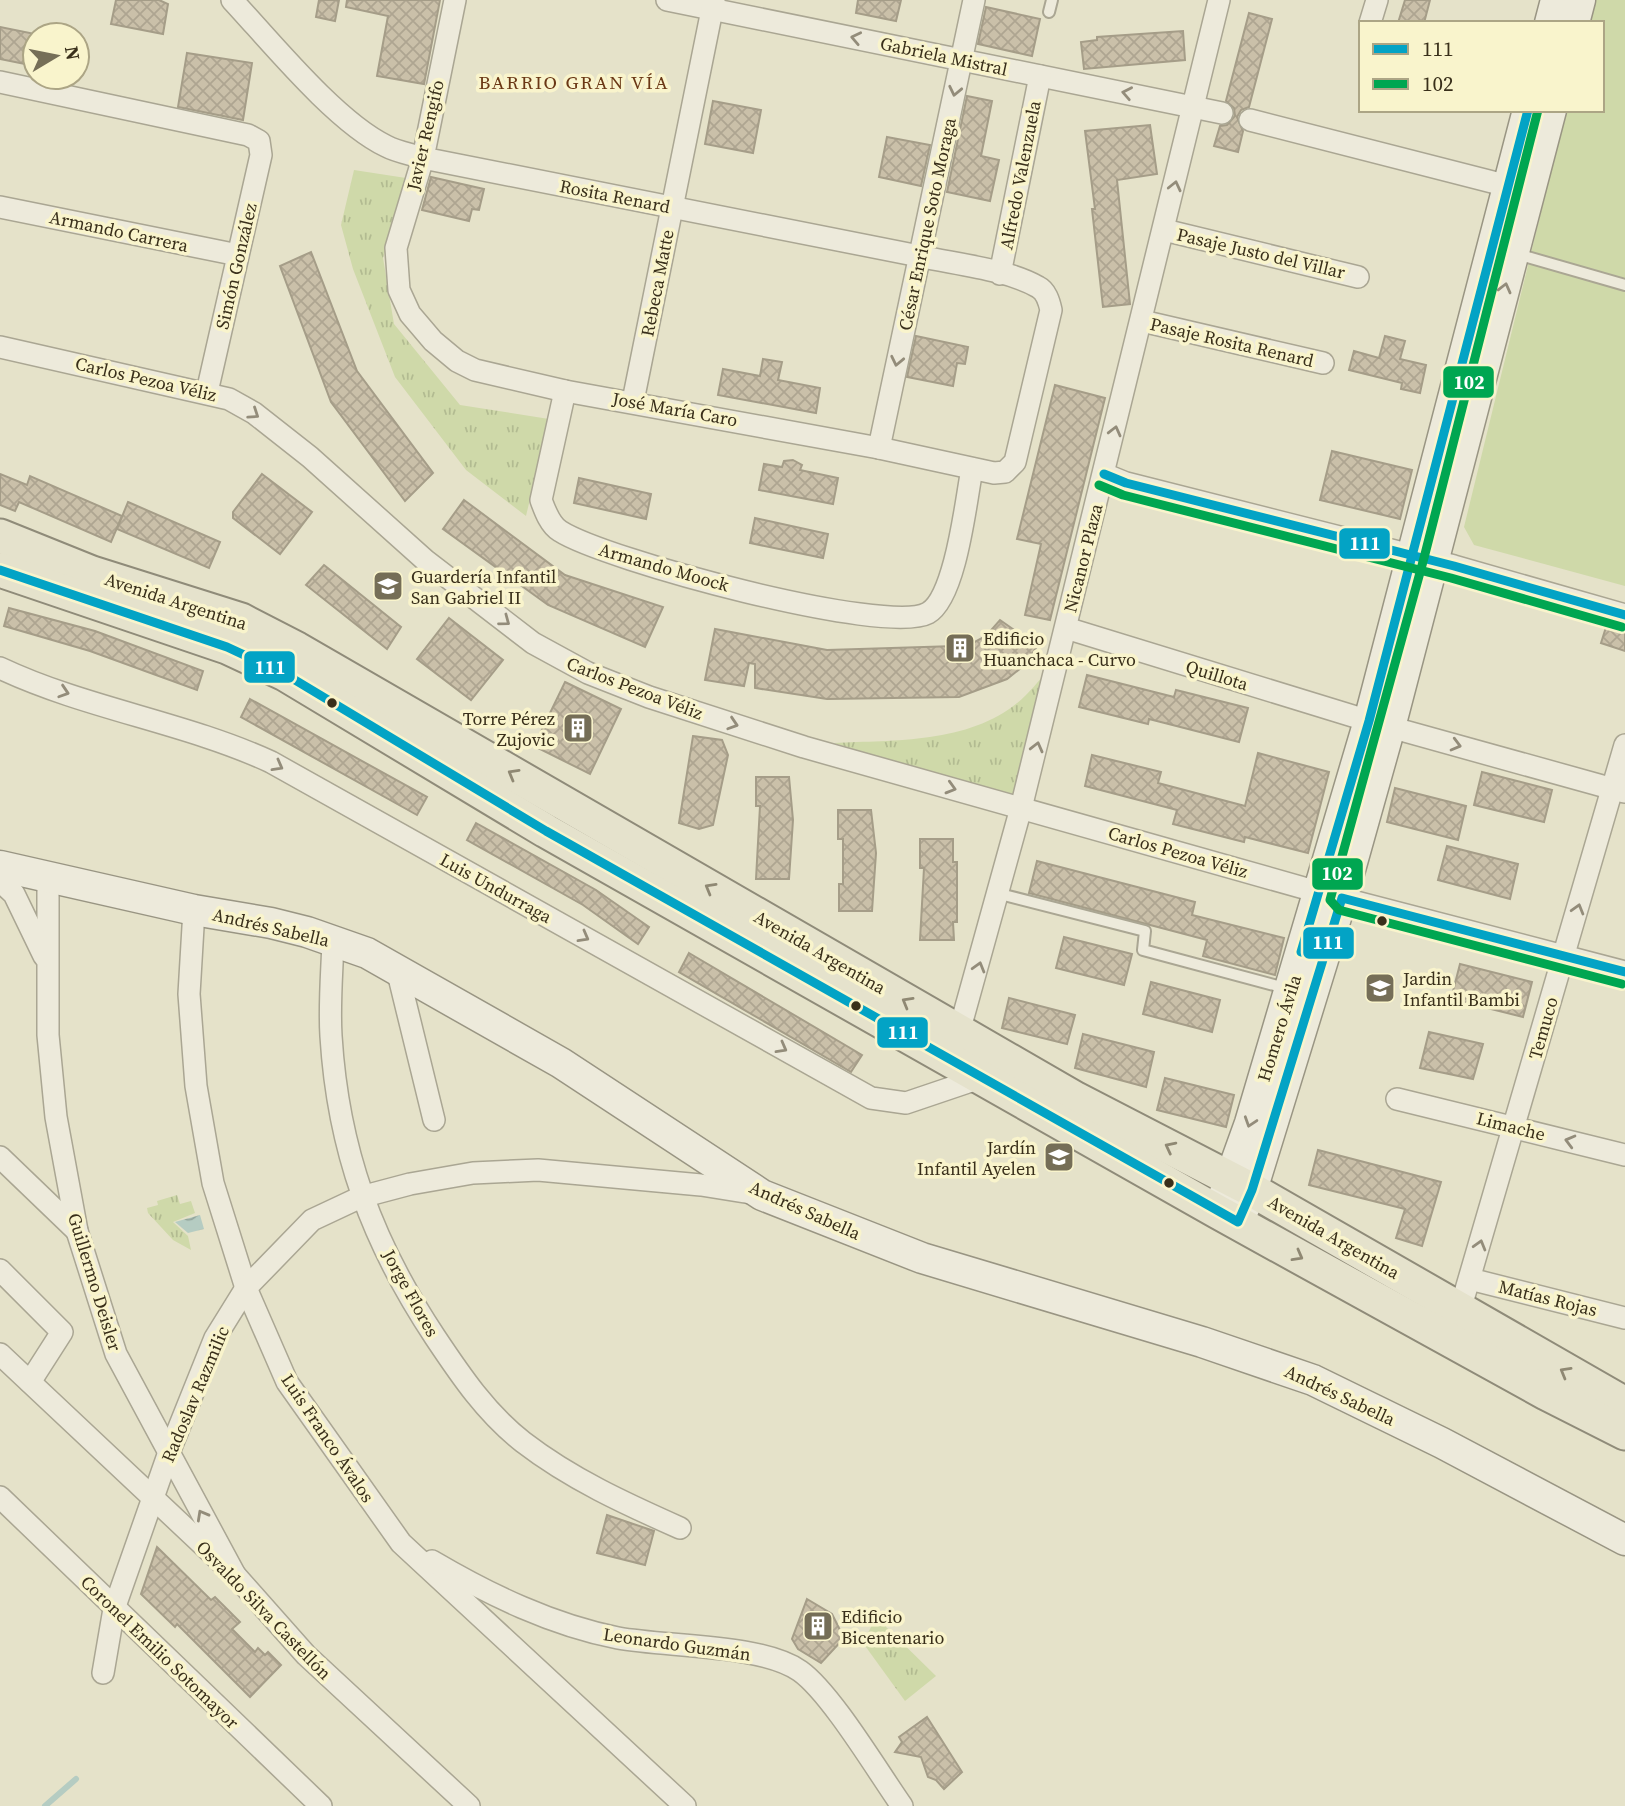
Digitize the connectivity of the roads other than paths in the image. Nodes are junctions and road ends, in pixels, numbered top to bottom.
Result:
1 (232, 0) edge
2 (455, 0) edge
3 (667, 0) edge
4 (974, 0) edge
5 (1052, 0) edge
6 (1219, 0) edge
7 (1377, 0) edge
8 (1556, 0) edge
9 (1580, 0) edge
10 (714, 5) edge
11 (1049, 12) dead end
12 (1371, 21) edge
13 (1551, 21) edge
14 (1575, 21) edge
15 (962, 60) junction
16 (1040, 76) junction
17 (0, 82) edge
18 (1194, 106) junction
19 (1527, 112) edge
20 (1550, 112) edge
21 (1222, 113) dead end
22 (1250, 120) dead end
23 (423, 158) junction
24 (1508, 186) junction
25 (0, 207) edge
26 (673, 207) junction
27 (1164, 230) junction
28 (1514, 254) junction
29 (238, 255) junction
30 (919, 256) junction
31 (397, 270) joint
32 (1000, 274) junction
33 (1358, 276) dead end
34 (1625, 285) edge
35 (1142, 321) junction
36 (0, 347) edge
37 (1322, 363) dead end
38 (565, 391) junction
39 (207, 392) junction
40 (633, 401) junction
41 (879, 448) junction
42 (972, 469) junction
43 (1005, 471) joint
44 (1104, 474) junction
45 (0, 536) edge
46 (1424, 559) junction
47 (0, 570) edge
48 (1625, 615) edge
49 (1066, 628) junction
50 (0, 668) edge
51 (1380, 724) junction
52 (1625, 746) edge
53 (1619, 790) edge
54 (1021, 808) junction
55 (0, 866) edge
56 (48, 877) junction
57 (0, 881) edge
58 (1000, 894) junction
59 (1330, 895) junction
60 (194, 910) junction
61 (333, 941) junction
62 (1564, 955) junction
63 (47, 961) junction
64 (397, 969) junction
65 (1625, 972) edge
66 (1291, 989) junction
67 (960, 1032) junction
68 (981, 1078) junction
69 (1397, 1099) dead end
70 (435, 1120) dead end
71 (1515, 1126) junction
72 (1625, 1155) edge
73 (0, 1157) edge
74 (1241, 1184) junction
75 (762, 1195) junction
76 (361, 1197) junction
77 (1228, 1217) junction
78 (76, 1231) junction
79 (0, 1270) edge
80 (1470, 1279) junction
81 (246, 1288) junction
82 (1461, 1310) junction
83 (1625, 1318) edge
84 (0, 1354) edge
85 (30, 1382) junction
86 (1625, 1404) edge
87 (1625, 1433) edge
88 (168, 1455) junction
89 (0, 1497) edge
90 (153, 1502) junction
91 (680, 1528) dead end
92 (1625, 1540) edge
93 (401, 1544) junction
94 (235, 1575) junction
95 (114, 1609) junction
96 (103, 1673) dead end
97 (321, 1806) edge
98 (469, 1806) edge
99 (685, 1806) edge
100 (902, 1806) edge

1 - 23 street, Rosita Renard
2 - 23 street, Javier Rengifo
3 - 10 street, Gabriela Mistral
4 - 15 street, César Enrique Soto Moraga
5 - 11 lane
6 - 18 street, Nicanor Plaza
7 - 12 street
8 - 13 main road
9 - 14 main road
15 -> 10 street, Gabriela Mistral
10 - 26 street, Rebeca Matte
15 - 16 street, Gabriela Mistral
15 -> 30 street, César Enrique Soto Moraga
18 -> 16 street, Gabriela Mistral
16 - 32 street, Alfredo Valenzuela
17 - 29 street, Simón González
18 - 21 street, Gabriela Mistral
27 -> 18 street, Nicanor Plaza
19 - 24 main road, Homero Ávila
20 - 28 main road, Homero Ávila
22 - 24 street
23 - 26 street, Rosita Renard
23 - 31 street, Javier Rengifo
24 - 46 main road, Homero Ávila
25 - 29 street, Armando Carrera
26 - 30 street, Rosita Renard
26 - 40 street, Rebeca Matte
27 - 33 street, Pasaje Justo del Villar
27 - 35 street, Nicanor Plaza
28 - 34 lane
46 -> 28 main road, Homero Ávila
29 - 39 street, Simón González
30 - 32 street, Rosita Renard
30 -> 41 street, César Enrique Soto Moraga
31 - 38 street, José María Caro
32 - 43 street, Rosita Renard
35 - 37 street, Pasaje Rosita Renard
44 -> 35 street, Nicanor Plaza
36 - 39 street, Carlos Pezoa Véliz
38 - 40 street, José María Caro
38 - 42 street, Armando Moock
39 -> 54 street, Carlos Pezoa Véliz
40 - 41 street, José María Caro
41 - 42 street, José María Caro
42 - 43 street, José María Caro
44 - 46 street
44 - 49 street, Nicanor Plaza
67 -> 45 main road, Avenida Argentina
46 - 48 street
46 - 51 main road, Homero Ávila
47 - 68 main road, Avenida Argentina
49 - 51 street, Quillota
54 -> 49 street, Nicanor Plaza
50 -> 68 street, Luis Undurraga
51 -> 53 street, Quillota
51 - 59 main road, Homero Ávila
52 - 53 street, Temuco
62 -> 53 street, Temuco
54 - 58 street, Nicanor Plaza
54 - 59 street, Carlos Pezoa Véliz
55 - 56 main road, Andrés Sabella
56 - 60 main road, Andrés Sabella
56 - 63 street, Guillermo Deisler
57 - 63 street, Guillermo Deisler
58 - 66 lane
67 -> 58 street, Nicanor Plaza
59 - 62 street, Carlos Pezoa Véliz
59 - 66 main road, Homero Ávila
59 - 74 main road, Homero Ávila
60 - 61 main road, Andrés Sabella
60 - 81 street, Luis Franco Ávalos
61 - 64 main road, Andrés Sabella
61 - 76 street, Jorge Flores
62 - 65 street, Carlos Pezoa Véliz
62 - 71 street, Temuco
63 - 78 street, Guillermo Deisler
64 - 70 street
64 - 75 main road, Andrés Sabella
66 -> 74 main road, Homero Ávila
74 -> 67 main road, Avenida Argentina
68 - 77 main road, Avenida Argentina
69 - 71 street, Limache
72 -> 71 street, Limache
80 -> 71 street, Temuco
73 - 78 street
74 - 77 main road, Homero Ávila
74 - 82 main road, Avenida Argentina
75 - 76 street, Radoslav Razmilic
75 - 92 main road, Andrés Sabella
76 - 81 street, Radoslav Razmilic
76 - 91 street, Jorge Flores
77 -> 87 main road, Avenida Argentina
78 - 88 street, Guillermo Deisler
79 - 85 street
80 - 82 street, Temuco
80 - 83 street, Matías Rojas
81 - 88 street, Radoslav Razmilic
81 - 93 street, Luis Franco Ávalos
86 -> 82 main road, Avenida Argentina
84 - 85 street, Osvaldo Silva Castellón
85 - 90 street, Osvaldo Silva Castellón
88 - 90 street, Radoslav Razmilic
94 -> 88 street, Guillermo Deisler
89 - 95 street, Coronel Emilio Sotomayor
90 - 94 street, Osvaldo Silva Castellón
90 - 95 street, Radoslav Razmilic
93 - 99 street, Luis Franco Ávalos
93 - 100 street, Leonardo Guzmán
94 - 98 street, Osvaldo Silva Castellón
95 - 96 street, Radoslav Razmilic
95 - 97 street, Coronel Emilio Sotomayor

